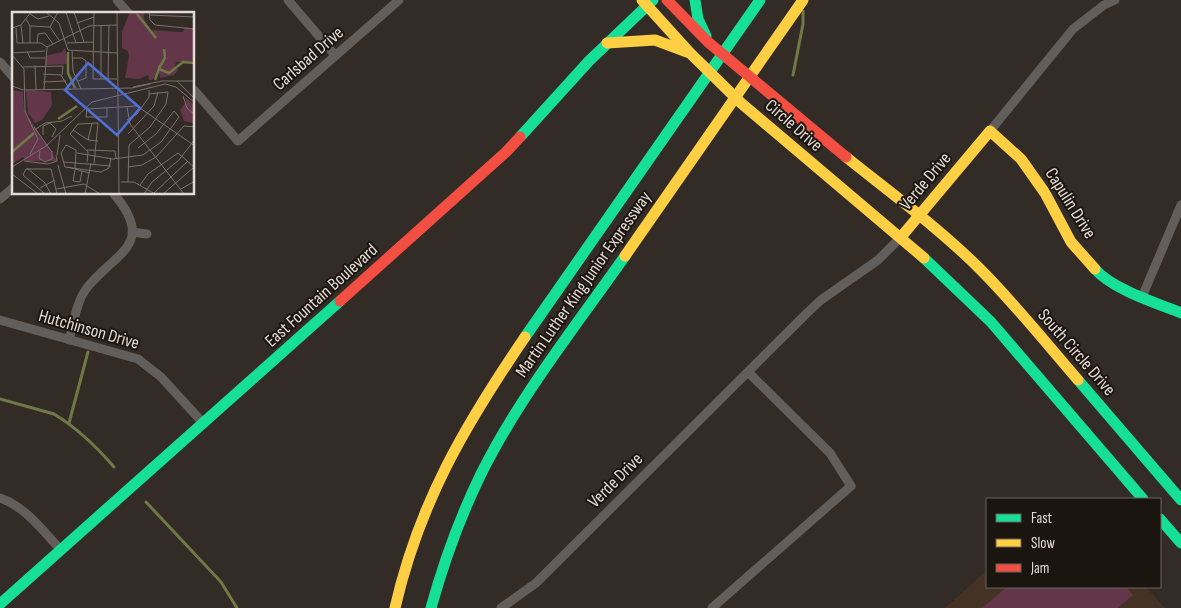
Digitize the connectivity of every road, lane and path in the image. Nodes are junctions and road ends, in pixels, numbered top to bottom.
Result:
1 (117, 0) edge
2 (288, 0) edge
3 (399, 0) edge
4 (667, 0) edge
5 (695, 0) edge
6 (760, 0) edge
7 (803, 0) edge
8 (1115, 0) edge
9 (647, 2) edge
10 (127, 12) edge
11 (708, 42) junction
12 (607, 44) junction
13 (335, 55) junction
14 (695, 56) junction
15 (0, 62) edge
16 (12, 76) edge
17 (195, 91) edge
18 (990, 131) junction
19 (12, 189) edge
20 (115, 195) edge
21 (0, 199) edge
22 (1181, 205) edge
23 (919, 216) junction
24 (132, 232) junction
25 (147, 234) dead end
26 (940, 234) joint
27 (901, 237) junction
28 (1142, 297) junction
29 (1181, 313) edge
30 (0, 320) edge
31 (70, 340) junction
32 (748, 372) junction
33 (204, 424) junction
34 (0, 498) edge
35 (1142, 498) edge
36 (1181, 500) edge
37 (1161, 520) edge
38 (1181, 543) edge
39 (61, 550) junction
40 (0, 604) edge
41 (395, 608) edge
42 (431, 608) edge
43 (501, 608) edge
44 (712, 608) edge

1 - 10 street
2 - 13 street
3 - 13 street, Carlsbad Drive
4 - 11 main road, Circle Drive
5 - 11 main road
6 - 41 main road, Martin Luther King Junior Expressway
7 - 42 main road, Martin Luther King Junior Expressway
8 - 18 street, Verde Drive
9 - 12 main road, East Fountain Boulevard
9 - 14 main road, Circle Drive
11 - 23 main road, Circle Drive
12 - 14 main road
12 - 33 main road, East Fountain Boulevard
13 - 17 street, Carlsbad Drive
14 - 27 main road, Circle Drive
15 - 16 street
18 - 23 main road, Verde Drive
18 - 28 main road, Capulin Drive
19 - 21 street
20 - 24 street
22 - 28 street
23 - 26 main road, Circle Drive
23 - 27 main road, Verde Drive
24 - 25 street
24 - 31 street
26 - 36 main road, South Circle Drive
27 - 32 street, Verde Drive
27 - 35 main road, Circle Drive
28 - 29 main road, Capulin Drive
30 - 31 street, Hutchinson Drive
31 - 33 street, Hutchinson Drive
32 - 43 street, Verde Drive
32 - 44 street
33 - 39 main road, East Fountain Boulevard
34 - 39 street
37 - 38 main road
39 - 40 main road, East Fountain Boulevard

